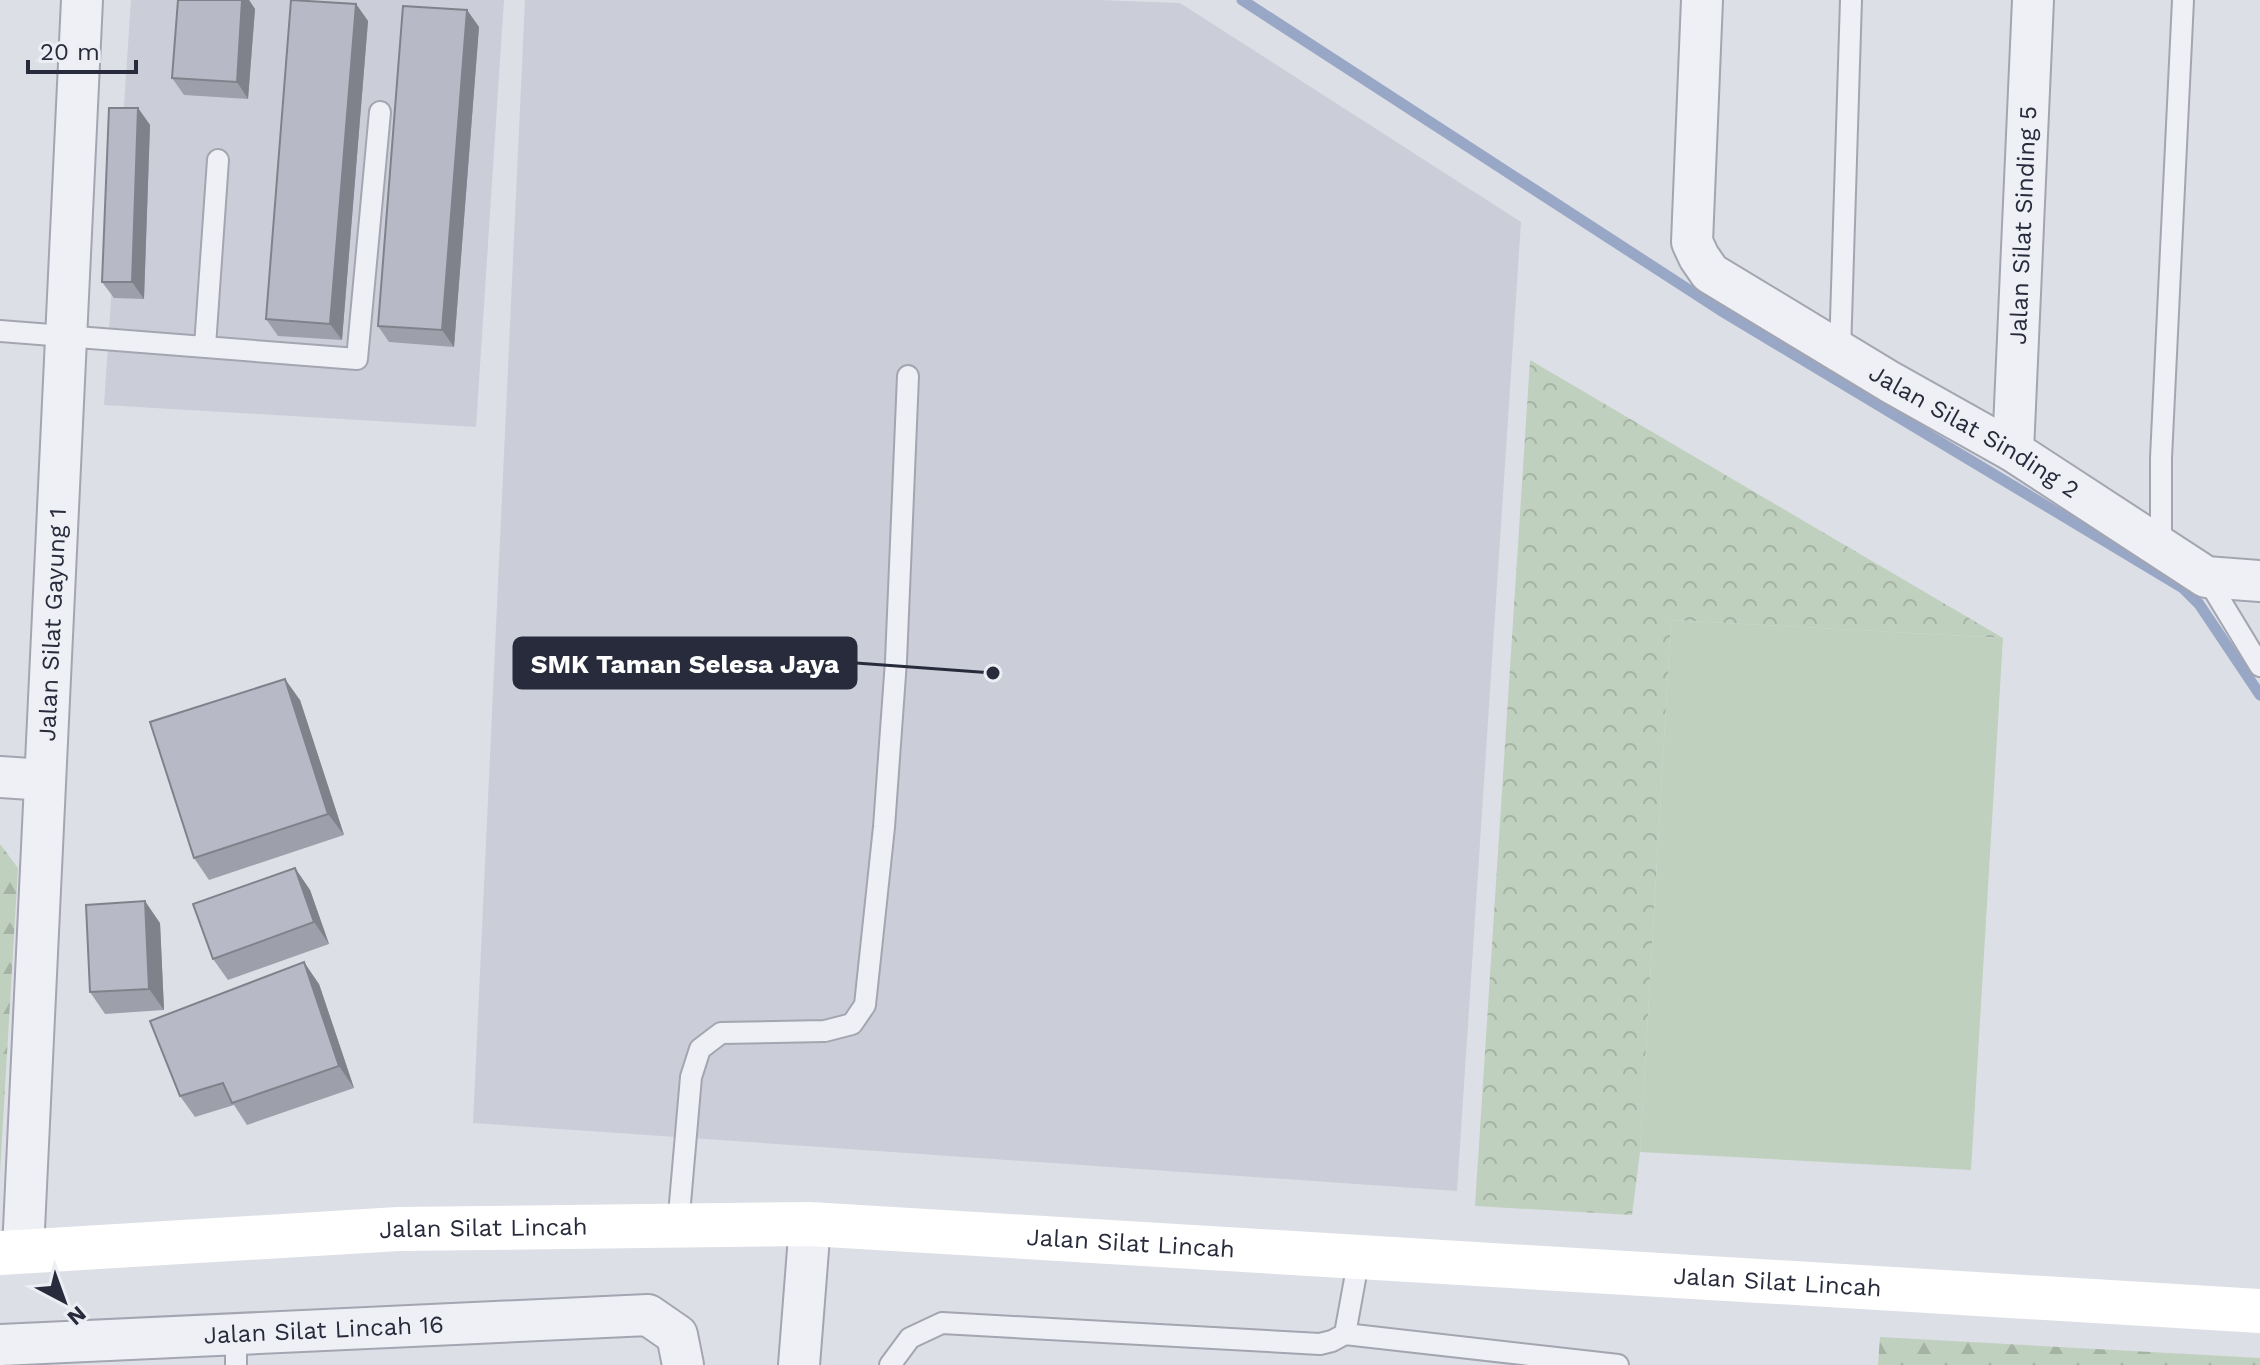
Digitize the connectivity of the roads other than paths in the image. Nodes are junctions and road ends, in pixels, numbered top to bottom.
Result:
1 (82, 0) edge
2 (1702, 0) edge
3 (1851, 0) edge
4 (2033, 0) edge
5 (2183, 0) edge
6 (380, 112) dead end
7 (218, 160) dead end
8 (0, 331) edge
9 (66, 334) junction
10 (205, 346) junction
11 (1840, 352) junction
12 (908, 376) dead end
13 (2013, 451) junction
14 (2161, 548) junction
15 (2206, 577) junction
16 (2260, 581) edge
17 (2260, 666) edge
18 (0, 777) edge
19 (45, 780) junction
20 (810, 1224) junction
21 (678, 1226) junction
22 (12, 1252) edge
23 (1359, 1257) junction
24 (2260, 1311) edge
25 (1345, 1334) junction
26 (0, 1345) edge
27 (236, 1350) edge
28 (683, 1365) edge
29 (799, 1365) edge
30 (890, 1365) edge
31 (1618, 1365) edge

1 - 9 street, Jalan Silat Gayung 1
2 - 11 street, Jalan Silat Sinding 2
3 - 11 lane
4 - 13 street, Jalan Silat Sinding 5
5 - 14 lane
6 - 10 lane
7 - 10 lane
8 - 9 lane
9 - 10 lane
9 - 19 street, Jalan Silat Gayung 1
11 - 13 street, Jalan Silat Sinding 2
12 - 21 lane
13 - 14 street, Jalan Silat Sinding 2
14 - 15 street, Jalan Silat Sinding 2
15 - 16 street, Jalan Silat Sinding 2
15 - 17 lane
18 - 19 street
19 - 22 street, Jalan Silat Gayung 1
20 - 21 street, Jalan Silat Lincah
20 - 23 street, Jalan Silat Lincah
20 - 29 street
21 - 22 street, Jalan Silat Lincah
23 - 24 street, Jalan Silat Lincah
23 - 25 lane
25 - 30 lane
25 - 31 lane
26 - 27 street, Jalan Silat Lincah 16
27 - 28 street, Jalan Silat Lincah 16

